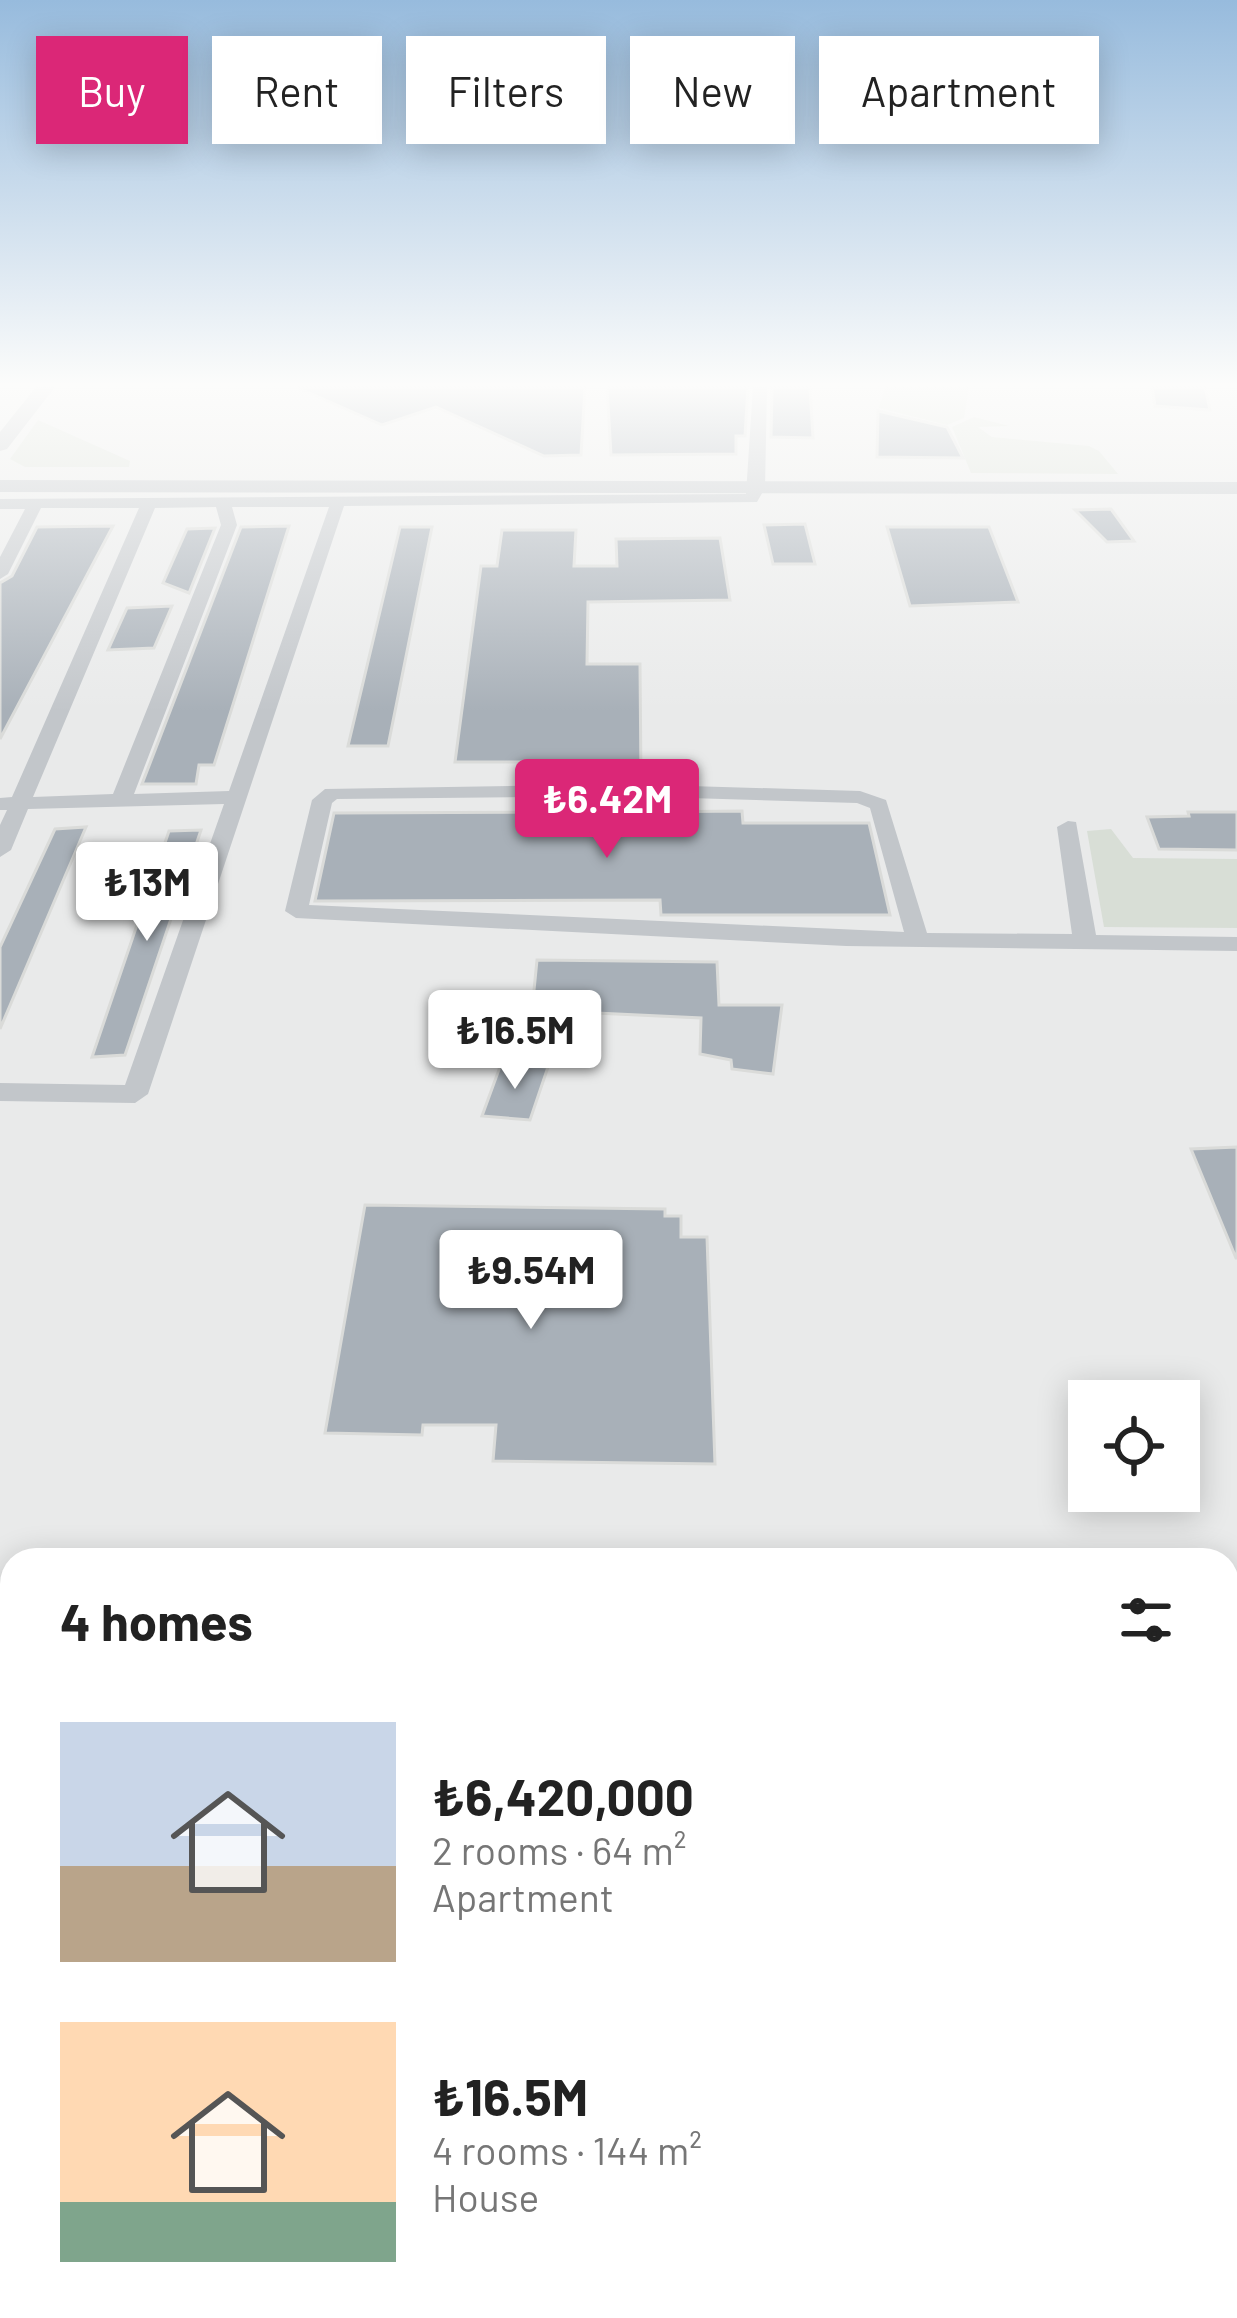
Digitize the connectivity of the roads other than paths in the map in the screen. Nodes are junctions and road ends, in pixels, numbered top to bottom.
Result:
1 (9, 495) edge
2 (65, 495) edge
3 (752, 495) edge
4 (223, 502) junction
5 (338, 502) junction
6 (149, 503) junction
7 (0, 574) edge
8 (237, 797) junction
9 (120, 802) junction
10 (11, 803) edge
11 (1068, 827) dead end
12 (0, 850) edge
13 (918, 940) junction
14 (1085, 942) junction
15 (1237, 944) edge
16 (0, 1092) edge

1 - 7 street
2 - 6 street
3 - 5 street
4 - 5 street
4 - 6 street
4 - 9 street
5 - 8 street
6 - 10 street
8 - 9 street
8 - 16 street
9 - 10 street
10 - 12 street
11 - 14 street
13 - 13 street
13 - 14 street
14 - 15 street

